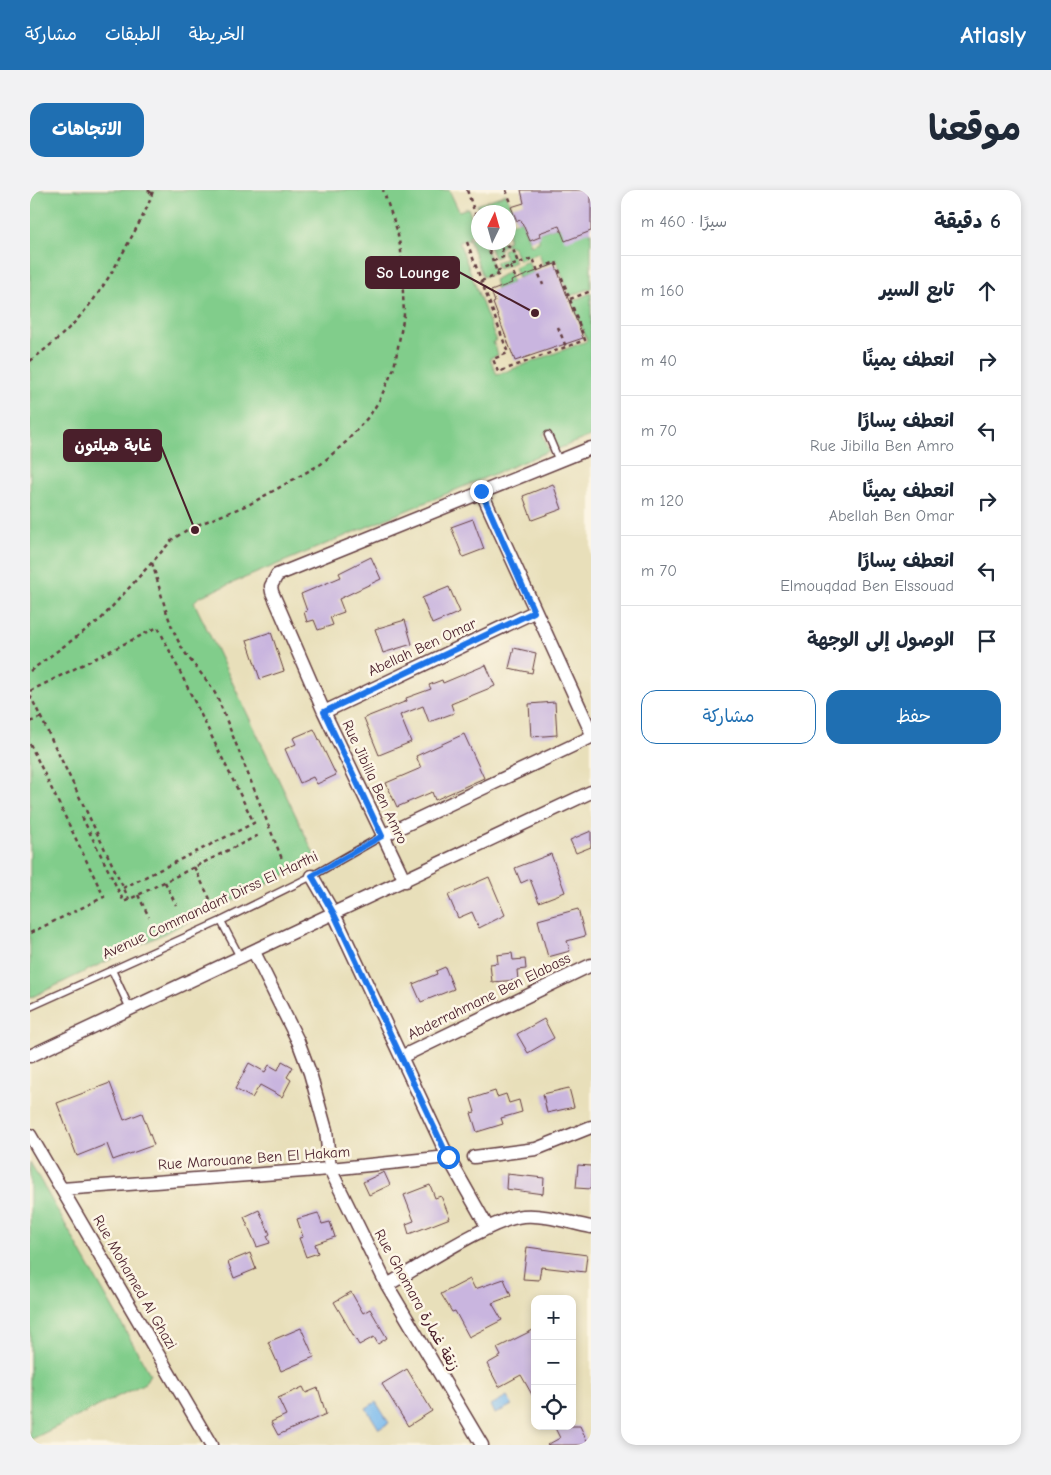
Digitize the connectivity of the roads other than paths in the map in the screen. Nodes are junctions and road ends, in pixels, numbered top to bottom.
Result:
1 (548, 435) dead end
2 (591, 448) edge
3 (559, 461) junction
4 (481, 491) junction
5 (534, 612) junction
6 (324, 712) junction
7 (591, 732) edge
8 (591, 737) edge
9 (591, 792) edge
10 (382, 836) junction
11 (312, 876) junction
12 (405, 881) junction
13 (334, 914) junction
14 (221, 922) junction
15 (254, 952) junction
16 (240, 959) junction
17 (591, 965) edge
18 (112, 970) junction
19 (30, 1007) edge
20 (130, 1009) junction
21 (30, 1056) edge
22 (401, 1057) junction
23 (591, 1127) edge
24 (30, 1135) edge
25 (448, 1157) junction
26 (474, 1157) dead end
27 (330, 1169) junction
28 (62, 1189) junction
29 (591, 1227) edge
30 (488, 1228) junction
31 (387, 1285) junction
32 (211, 1445) edge
33 (482, 1445) edge

1 - 3 lane
2 - 3 street
3 - 4 street
4 - 5 street
4 - 6 street, Rue Jibilla Ben Amro
5 - 6 street, Abellah Ben Omar
5 - 7 street
6 - 10 street, Rue Jibilla Ben Amro
8 - 10 street, Avenue Commandant Dirss El Harthi
9 - 12 street
10 - 11 lane, Avenue Commandant Dirss El Harthi
10 - 12 street, Rue Jibilla Ben Amro
11 - 13 street
11 - 14 lane, Avenue Commandant Dirss El Harthi
12 - 13 street
13 - 15 street
13 - 22 street
14 - 16 lane
14 - 18 lane, Avenue Commandant Dirss El Harthi
15 - 16 street
15 - 27 street
16 - 20 street
17 - 22 street, Abderrahmane Ben Elabass
18 - 19 lane, Avenue Commandant Dirss El Harthi
18 - 20 lane
20 - 21 street
22 - 25 street
23 - 26 street
24 - 28 street, Rue Mohamed Al Ghazi
25 - 27 street, Rue Marouane Ben El Hakam
25 - 30 street
27 - 28 street, Rue Marouane Ben El Hakam
27 - 31 street, Rue Ghomara زنقة غمارة
28 - 32 street, Rue Mohamed Al Ghazi
29 - 30 street
30 - 31 street
31 - 33 street, Rue Ghomara زنقة غمارة

